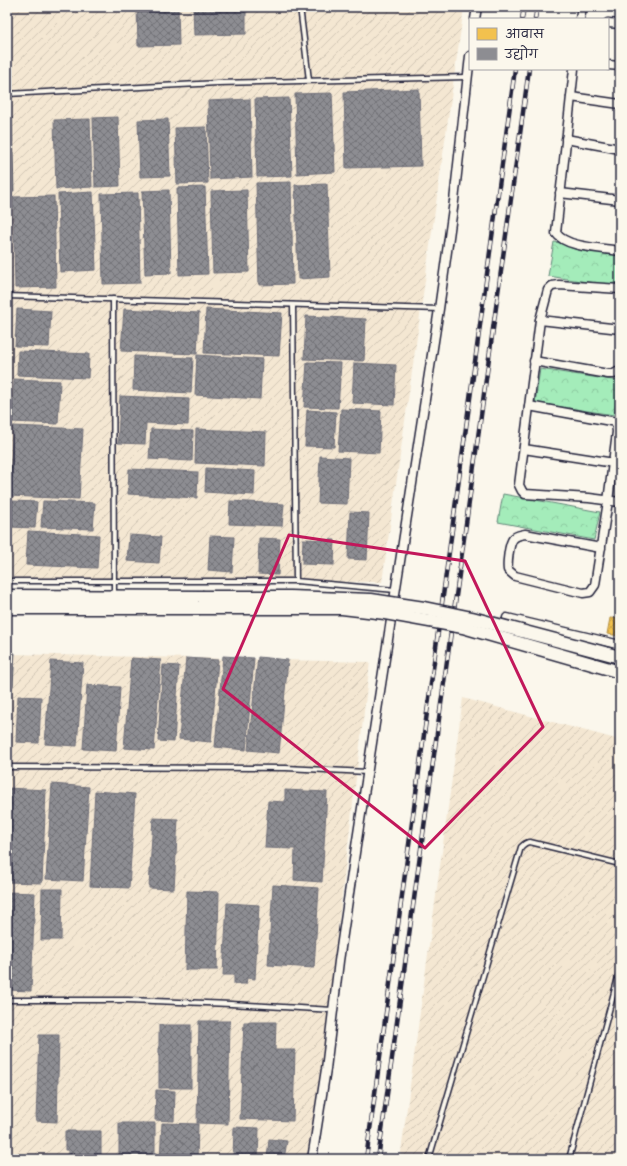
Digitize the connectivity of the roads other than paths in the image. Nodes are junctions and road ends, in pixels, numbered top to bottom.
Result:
1 (300, 7) edge
2 (477, 7) edge
3 (582, 7) edge
4 (475, 18) edge
5 (580, 18) edge
6 (609, 23) edge
7 (620, 24) edge
8 (609, 65) edge
9 (469, 66) edge
10 (620, 66) edge
11 (574, 70) edge
12 (468, 77) junction
13 (309, 80) junction
14 (7, 94) edge
15 (571, 97) junction
16 (620, 104) edge
17 (566, 138) junction
18 (620, 149) edge
19 (560, 193) junction
20 (620, 200) edge
21 (620, 250) edge
22 (620, 289) edge
23 (7, 296) edge
24 (113, 300) junction
25 (293, 305) junction
26 (439, 309) junction
27 (540, 320) junction
28 (620, 329) edge
29 (534, 361) junction
30 (620, 370) edge
31 (529, 406) junction
32 (524, 449) junction
33 (614, 463) junction
34 (608, 501) junction
35 (620, 502) edge
36 (601, 548) junction
37 (7, 581) edge
38 (296, 581) junction
39 (114, 582) junction
40 (395, 590) junction
41 (7, 596) edge
42 (114, 597) junction
43 (200, 602) junction
44 (7, 608) edge
45 (506, 618) dead end
46 (620, 645) edge
47 (620, 657) edge
48 (620, 672) edge
49 (7, 767) edge
50 (367, 772) junction
51 (620, 864) edge
52 (620, 970) edge
53 (619, 979) edge
54 (7, 1000) edge
55 (333, 1010) junction
56 (312, 1159) edge
57 (429, 1159) edge
58 (569, 1159) edge

1 - 13 lane
2 - 4 street
3 - 5 street
6 - 7 street
8 - 10 street
9 - 12 street
11 - 15 street
12 - 13 lane
12 - 26 street
13 - 14 lane
15 - 16 street
15 - 17 street
17 - 18 street
17 - 19 street
19 - 20 street
19 - 21 street
22 - 27 street
23 - 24 lane
24 - 25 lane
24 - 39 lane
25 - 26 lane
25 - 38 lane
26 - 40 street
27 - 28 street
27 - 29 street
29 - 30 street
29 - 31 street
31 - 32 street
31 - 33 street
32 - 33 street
32 - 34 street
33 - 34 street
34 - 35 street
34 - 36 street
36 - 36 street
37 - 39 lane
38 - 39 lane
38 - 40 lane
39 - 42 lane
40 - 50 street
41 - 42 main road
42 - 43 main road
43 - 44 main road
43 - 47 main road, bridge
43 - 48 main road, bridge
45 - 46 street
49 - 50 lane
50 - 55 street
51 - 57 lane
52 - 53 lane
53 - 58 lane
54 - 55 lane
55 - 56 street

